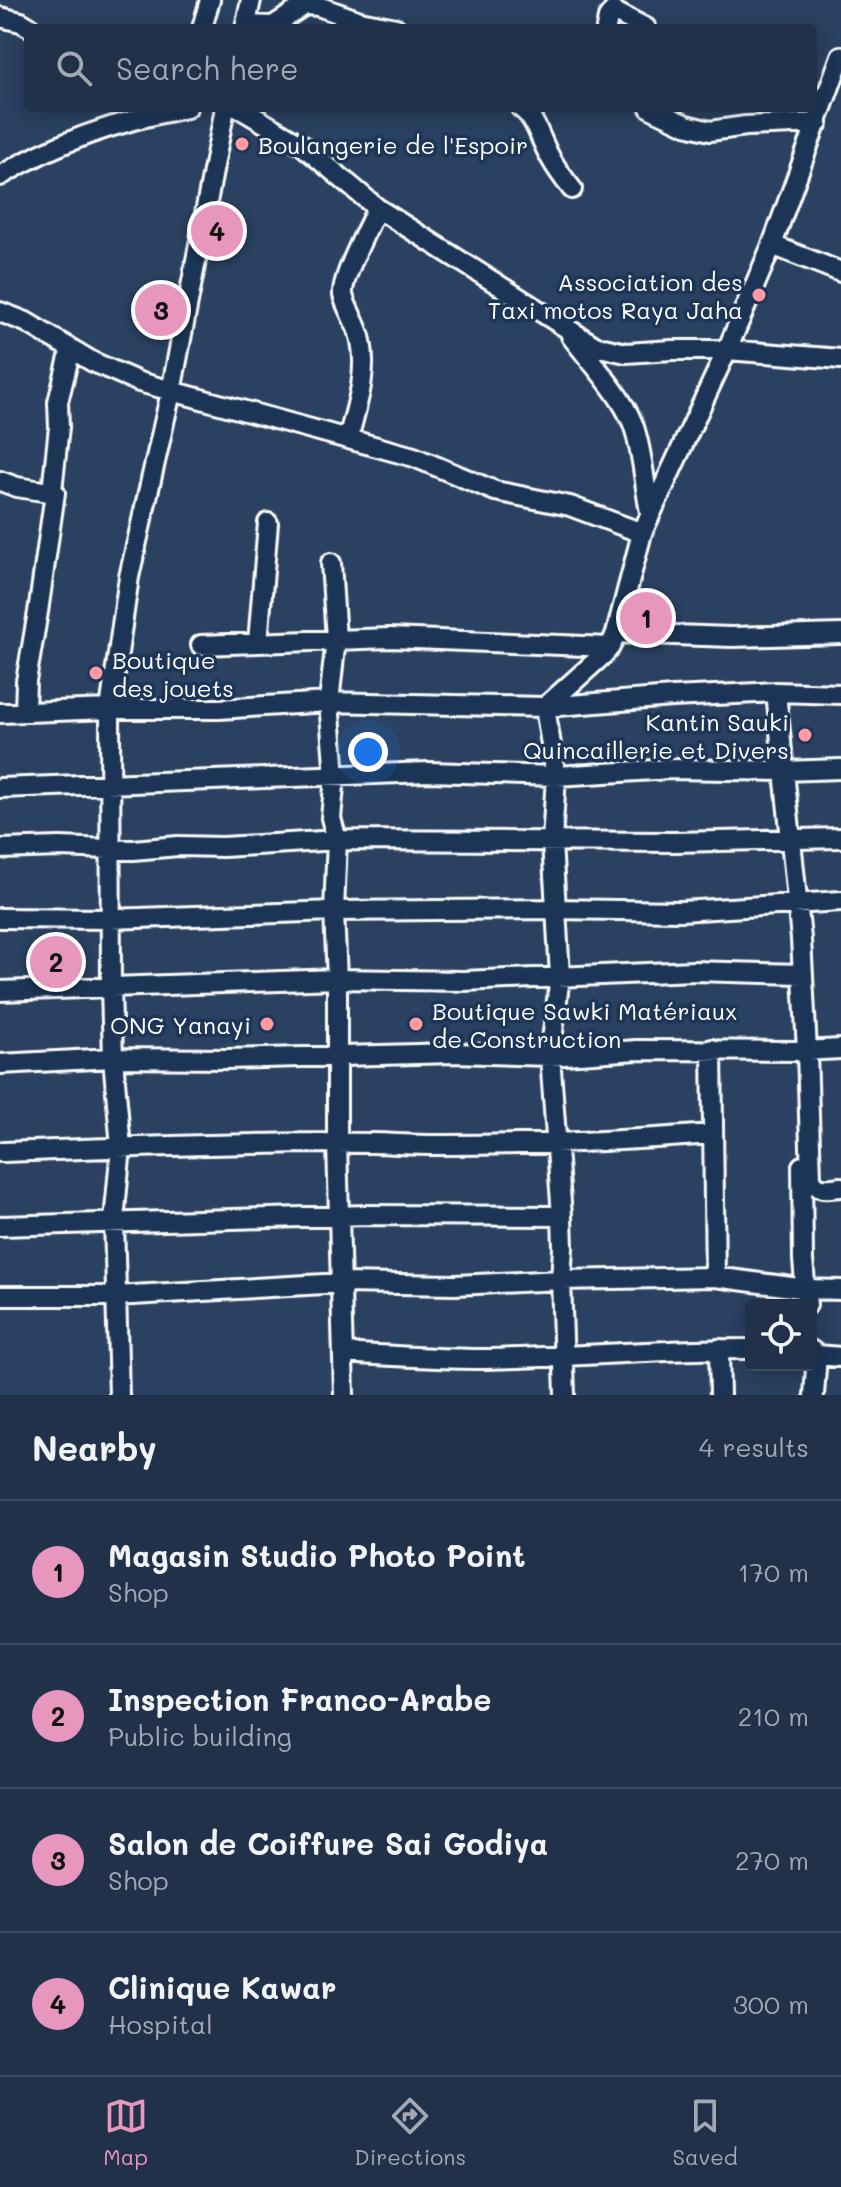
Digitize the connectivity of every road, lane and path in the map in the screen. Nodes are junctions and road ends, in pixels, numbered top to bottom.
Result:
1 (210, 0) edge
2 (251, 0) edge
3 (0, 17) edge
4 (24, 24) edge
5 (203, 24) edge
6 (246, 24) edge
7 (276, 24) edge
8 (375, 24) edge
9 (607, 24) edge
10 (638, 24) edge
11 (841, 56) edge
12 (835, 95) edge
13 (166, 112) edge
14 (224, 112) edge
15 (246, 112) edge
16 (527, 112) edge
17 (658, 112) edge
18 (818, 123) junction
19 (0, 176) edge
20 (572, 189) dead end
21 (377, 208) junction
22 (772, 245) junction
23 (841, 272) edge
24 (0, 312) edge
25 (566, 330) junction
26 (71, 349) junction
27 (727, 350) junction
28 (841, 359) edge
29 (171, 392) junction
30 (348, 439) junction
31 (0, 481) edge
32 (55, 493) junction
33 (650, 512) junction
34 (268, 523) dead end
35 (642, 533) junction
36 (331, 563) dead end
37 (841, 634) edge
38 (336, 639) junction
39 (613, 640) junction
40 (258, 642) junction
41 (201, 645) dead end
42 (776, 692) junction
43 (841, 694) edge
44 (329, 702) junction
45 (545, 707) junction
46 (110, 709) junction
47 (25, 712) junction
48 (0, 713) edge
49 (841, 769) edge
50 (783, 771) junction
51 (335, 776) junction
52 (556, 776) junction
53 (109, 786) junction
54 (0, 788) edge
55 (789, 838) junction
56 (841, 838) edge
57 (337, 840) junction
58 (552, 842) junction
59 (0, 849) edge
60 (110, 850) junction
61 (841, 901) edge
62 (797, 903) junction
63 (555, 909) junction
64 (334, 911) junction
65 (0, 918) edge
66 (110, 919) junction
67 (803, 974) junction
68 (560, 976) junction
69 (337, 979) junction
70 (111, 987) junction
71 (0, 991) edge
72 (712, 1049) junction
73 (841, 1049) edge
74 (805, 1051) junction
75 (336, 1056) junction
76 (550, 1056) junction
77 (113, 1058) junction
78 (0, 1064) edge
79 (712, 1134) junction
80 (337, 1143) junction
81 (558, 1143) junction
82 (121, 1147) junction
83 (0, 1152) edge
84 (841, 1187) edge
85 (562, 1216) junction
86 (339, 1218) junction
87 (114, 1221) junction
88 (0, 1226) edge
89 (715, 1277) junction
90 (561, 1280) junction
91 (342, 1283) junction
92 (841, 1290) edge
93 (0, 1296) edge
94 (115, 1296) junction
95 (807, 1297) edge
96 (719, 1349) junction
97 (745, 1349) edge
98 (344, 1353) junction
99 (817, 1353) edge
100 (564, 1357) junction
101 (841, 1357) edge
102 (814, 1371) edge
103 (119, 1395) edge
104 (344, 1395) edge
105 (565, 1395) edge
106 (720, 1395) edge
107 (814, 1395) edge

1 - 5 street
2 - 6 street
3 - 4 street
7 - 8 street
9 - 10 street
11 - 12 street
12 - 18 street
13 - 19 street
14 - 29 street
15 - 21 street
16 - 20 street
17 - 18 street
18 - 22 street
21 - 25 street
21 - 30 street
22 - 23 street
22 - 27 street
24 - 26 street
25 - 27 street
25 - 33 street
26 - 29 street
26 - 32 street
27 - 28 street
27 - 33 street
29 - 30 street
29 - 46 street
30 - 35 street
31 - 32 street
32 - 47 street
33 - 35 street
34 - 40 street
35 - 39 street
36 - 38 street
37 - 39 street
38 - 39 street
38 - 40 street
38 - 44 street
39 - 45 street
40 - 41 street
42 - 43 street
42 - 45 street
42 - 50 street
44 - 45 street
44 - 46 street
44 - 51 street
45 - 52 street
46 - 47 street
46 - 53 street
47 - 48 street
49 - 50 street
50 - 52 street
50 - 55 street
51 - 52 street
51 - 53 street
51 - 57 street
52 - 58 street
53 - 54 street
53 - 60 street
55 - 56 street
55 - 58 street
55 - 62 street
57 - 58 street
57 - 60 street
57 - 64 street
58 - 63 street
59 - 60 street
60 - 66 street
61 - 62 street
62 - 63 street
62 - 67 street
63 - 64 street
63 - 68 street
64 - 66 street
64 - 69 street
65 - 66 street
66 - 70 street
67 - 68 street
67 - 74 street
68 - 69 street
68 - 76 street
69 - 70 street
69 - 75 street
70 - 71 street
70 - 77 street
72 - 74 street
72 - 76 street
72 - 79 street
73 - 74 street
74 - 84 street
74 - 95 street
75 - 76 street
75 - 77 street
75 - 80 street
76 - 81 street
77 - 78 street
77 - 82 street
79 - 81 street
79 - 89 street
80 - 81 street
80 - 82 street
80 - 86 street
81 - 85 street
82 - 83 street
82 - 87 street
85 - 86 street
85 - 90 street
86 - 87 street
86 - 91 street
87 - 88 street
87 - 94 street
89 - 90 street
89 - 95 street
90 - 91 street
90 - 100 street
91 - 94 street
91 - 98 street
92 - 95 street
93 - 94 street
94 - 103 street
96 - 97 street
96 - 100 street
96 - 106 street
98 - 100 street
98 - 104 street
99 - 101 street
100 - 105 street
102 - 107 street

